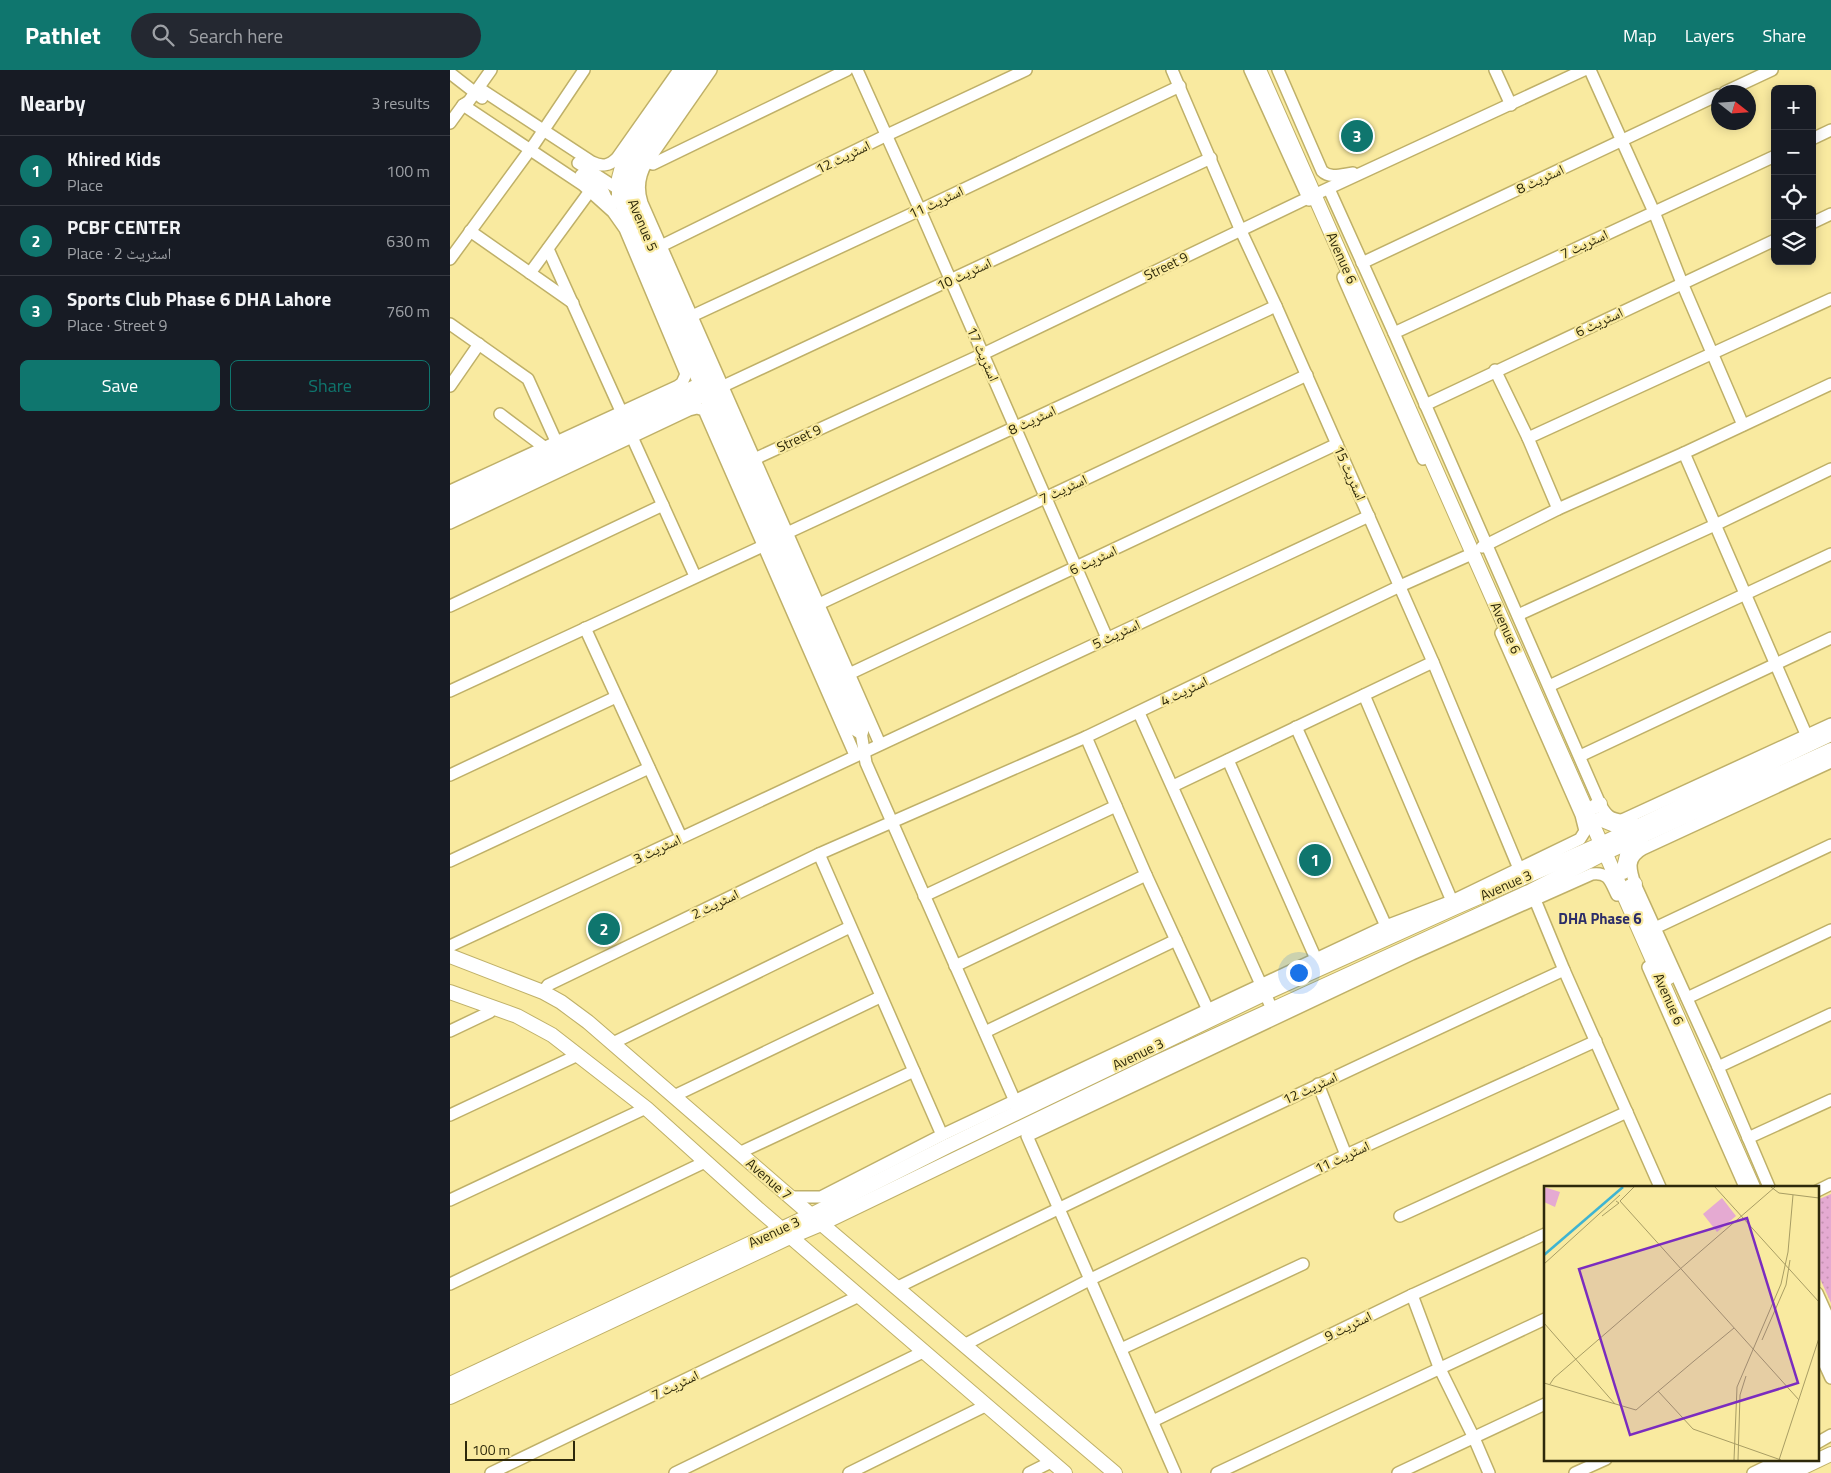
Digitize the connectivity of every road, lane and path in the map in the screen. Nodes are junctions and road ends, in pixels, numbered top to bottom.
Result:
1 (491, 70) edge
2 (584, 70) edge
3 (679, 70) edge
4 (688, 70) edge
5 (702, 70) edge
6 (711, 70) edge
7 (847, 70) edge
8 (856, 70) edge
9 (1026, 70) edge
10 (1172, 70) edge
11 (1250, 70) edge
12 (1259, 70) edge
13 (1269, 70) edge
14 (1278, 70) edge
15 (1495, 70) edge
16 (1584, 70) edge
17 (1590, 70) edge
18 (1772, 70) edge
19 (450, 73) edge
20 (1740, 85) edge
21 (1180, 86) junction
22 (471, 97) junction
23 (1711, 98) edge
24 (673, 101) junction
25 (1511, 105) junction
26 (450, 123) edge
27 (1831, 130) edge
28 (887, 135) junction
29 (1816, 137) edge
30 (537, 140) junction
31 (1621, 142) junction
32 (1211, 158) junction
33 (1771, 158) edge
34 (647, 162) junction
35 (623, 164) junction
36 (593, 172) junction
37 (1365, 172) junction
38 (597, 189) junction
39 (624, 192) junction
40 (1319, 193) junction
41 (920, 210) junction
42 (1654, 212) junction
43 (1831, 214) edge
44 (627, 217) junction
45 (1816, 221) edge
46 (1241, 230) junction
47 (470, 231) junction
48 (1771, 242) edge
49 (661, 246) junction
50 (548, 249) junction
51 (450, 259) edge
52 (1362, 263) junction
53 (530, 273) junction
54 (951, 280) junction
55 (1682, 283) junction
56 (1831, 299) edge
57 (574, 304) junction
58 (1276, 306) junction
59 (692, 316) junction
60 (450, 324) edge
61 (1394, 332) junction
62 (479, 344) junction
63 (983, 354) junction
64 (1712, 354) junction
65 (1495, 370) junction
66 (1307, 375) junction
67 (1831, 384) edge
68 (450, 386) edge
69 (711, 387) junction
70 (1425, 404) junction
71 (688, 407) junction
72 (621, 411) junction
73 (710, 413) junction
74 (500, 414) dead end
75 (1743, 425) junction
76 (1015, 428) junction
77 (632, 437) junction
78 (1528, 438) junction
79 (556, 441) junction
80 (1337, 444) junction
81 (544, 447) junction
82 (1684, 453) junction
83 (751, 460) junction
84 (1831, 469) edge
85 (450, 492) edge
86 (1045, 498) junction
87 (450, 501) edge
88 (663, 505) junction
89 (1558, 508) junction
90 (450, 514) edge
91 (1369, 516) junction
92 (450, 523) edge
93 (1715, 525) junction
94 (787, 533) junction
95 (762, 546) junction
96 (1477, 550) junction
97 (1831, 554) edge
98 (773, 558) junction
99 (1076, 568) junction
100 (695, 576) junction
101 (1400, 586) junction
102 (1746, 595) junction
103 (819, 604) junction
104 (450, 606) edge
105 (1518, 615) junction
106 (585, 628) junction
107 (1107, 638) junction
108 (1831, 638) edge
109 (1433, 662) junction
110 (1776, 664) junction
111 (849, 674) junction
112 (1549, 686) junction
113 (450, 691) edge
114 (1364, 695) junction
115 (616, 697) junction
116 (1139, 712) junction
117 (1831, 724) edge
118 (1296, 727) junction
119 (861, 732) junction
120 (1831, 734) edge
121 (1086, 737) junction
122 (1808, 739) junction
123 (880, 744) junction
124 (1831, 750) edge
125 (860, 753) junction
126 (1580, 756) junction
127 (1228, 760) junction
128 (1831, 762) edge
129 (649, 768) junction
130 (450, 775) edge
131 (1173, 786) junction
132 (1116, 806) junction
133 (1592, 813) junction
134 (892, 824) junction
135 (1651, 833) junction
136 (681, 837) junction
137 (1831, 845) edge
138 (1607, 847) junction
139 (819, 854) junction
140 (450, 861) edge
141 (1573, 863) junction
142 (1521, 873) junction
143 (1619, 873) junction
144 (1146, 875) junction
145 (1626, 889) junction
146 (924, 896) junction
147 (1533, 896) junction
148 (1452, 901) junction
149 (1386, 926) junction
150 (850, 927) junction
151 (1655, 928) junction
152 (1831, 930) edge
153 (1176, 940) junction
154 (450, 946) edge
155 (450, 956) edge
156 (1316, 959) junction
157 (955, 966) junction
158 (1564, 970) junction
159 (1264, 989) junction
160 (450, 992) edge
161 (543, 992) junction
162 (880, 997) junction
163 (1687, 998) junction
164 (493, 1007) junction
165 (1272, 1009) junction
166 (1208, 1010) junction
167 (1831, 1014) edge
168 (450, 1031) edge
169 (985, 1032) junction
170 (1596, 1041) junction
171 (612, 1042) junction
172 (578, 1056) junction
173 (1718, 1068) junction
174 (914, 1071) junction
175 (1318, 1084) junction
176 (674, 1096) junction
177 (1831, 1100) edge
178 (1017, 1107) junction
179 (646, 1108) junction
180 (1627, 1112) junction
181 (450, 1115) edge
182 (942, 1135) junction
183 (1748, 1138) junction
184 (739, 1153) junction
185 (1346, 1155) junction
186 (705, 1162) junction
187 (1659, 1184) edge
188 (1831, 1184) edge
189 (1745, 1186) edge
190 (1753, 1186) edge
191 (1762, 1186) edge
192 (1769, 1186) edge
193 (1818, 1190) edge
194 (841, 1193) junction
195 (790, 1197) junction
196 (450, 1200) edge
197 (1058, 1208) junction
198 (1400, 1216) dead end
199 (816, 1219) junction
200 (786, 1232) junction
201 (1544, 1234) edge
202 (1302, 1264) dead end
203 (1091, 1279) junction
204 (450, 1284) edge
205 (896, 1288) junction
206 (1412, 1295) junction
207 (1818, 1295) edge
208 (859, 1296) junction
209 (1818, 1314) edge
210 (1544, 1319) edge
211 (1831, 1324) edge
212 (1818, 1335) edge
213 (1831, 1343) edge
214 (964, 1345) junction
215 (1121, 1348) junction
216 (1818, 1350) edge
217 (923, 1352) junction
218 (1439, 1367) junction
219 (1830, 1370) edge
220 (450, 1384) edge
221 (450, 1397) edge
222 (1544, 1404) edge
223 (985, 1406) junction
224 (1153, 1421) junction
225 (1831, 1435) edge
226 (1474, 1438) junction
227 (1818, 1442) edge
228 (1831, 1445) edge
229 (1818, 1451) edge
230 (1831, 1454) edge
231 (1818, 1457) edge
232 (1604, 1460) edge
233 (1798, 1460) edge
234 (1806, 1460) edge
235 (1831, 1461) edge
236 (1051, 1462) junction
237 (1785, 1465) edge
238 (491, 1473) edge
239 (675, 1473) edge
240 (849, 1473) edge
241 (1029, 1473) edge
242 (1065, 1473) edge
243 (1115, 1473) edge
244 (1175, 1473) edge
245 (1216, 1473) edge
246 (1398, 1473) edge
247 (1489, 1473) edge
248 (1576, 1473) edge
249 (1753, 1473) edge
250 (1771, 1473) edge
251 (1807, 1473) edge

1 - 22 street
2 - 30 street
3 - 30 street
4 - 24 main road, Avenue 5
5 - 24 main road, Avenue 5
6 - 34 street
7 - 34 street
8 - 28 street, اسٹریٹ 17
9 - 28 street, اسٹریٹ 12
10 - 21 street, اسٹریٹ 15
11 - 40 street
12 - 40 main road, Avenue 6
13 - 40 main road, Avenue 6
14 - 37 street
15 - 25 street
16 - 25 street, Street 9
17 - 31 street
18 - 20 street
19 - 22 street
21 - 32 street, اسٹریٹ 15
21 - 41 street, اسٹریٹ 11
22 - 26 street
22 - 30 street
22 - 30 street
23 - 31 street, اسٹریٹ 8
24 - 35 main road, Avenue 5
24 - 39 main road, Avenue 5
25 - 37 street, Street 9
27 - 29 street
28 - 41 street, اسٹریٹ 17
28 - 49 street, اسٹریٹ 12
30 - 36 street
30 - 38 street
30 - 47 street
31 - 42 street
31 - 52 street, اسٹریٹ 8
32 - 46 street, اسٹریٹ 15
32 - 54 street, اسٹریٹ 10
33 - 42 street, اسٹریٹ 7
34 - 49 street
35 - 36 street
35 - 39 main road, Avenue 5
36 - 39 street
37 - 40 street, Street 9
38 - 39 street
38 - 44 street, Avenue 5
38 - 50 street
38 - 72 street
39 - 44 main road, Avenue 5
39 - 69 main road, Avenue 5
40 - 46 street, Street 9
40 - 52 street
40 - 96 main road, Avenue 6
41 - 54 street, اسٹریٹ 17
41 - 59 street, اسٹریٹ 11
42 - 55 street
42 - 61 street, اسٹریٹ 7
43 - 45 street
44 - 69 main road, Avenue 5
46 - 58 street, اسٹریٹ 15
46 - 63 street, Street 9
47 - 51 street
47 - 53 street
48 - 55 street, اسٹریٹ 6
49 - 59 street
50 - 53 street
50 - 57 street
52 - 61 street
53 - 57 street
54 - 63 street, اسٹریٹ 17
54 - 69 street, اسٹریٹ 10
55 - 64 street
55 - 65 street, اسٹریٹ 6
56 - 64 street
57 - 72 street
58 - 66 street, اسٹریٹ 15
58 - 76 street, اسٹریٹ 8
59 - 69 street
60 - 62 street
61 - 70 street
62 - 68 street
62 - 79 street
63 - 76 street, اسٹریٹ 17
63 - 83 street, Street 9
64 - 75 street
64 - 78 street
65 - 70 street, اسٹریٹ 6
65 - 78 street
66 - 80 street, اسٹریٹ 15
66 - 86 street, اسٹریٹ 7
67 - 75 street, اسٹریٹ 4
69 - 71 main road
69 - 73 main road
69 - 83 main road
69 - 87 main road
70 - 96 street
71 - 73 street
71 - 77 street
71 - 90 main road
72 - 79 street
73 - 95 street
73 - 98 main road
74 - 81 street
75 - 82 street, اسٹریٹ 4
76 - 86 street, اسٹریٹ 17
76 - 94 street, اسٹریٹ 8
77 - 88 street
77 - 92 street
78 - 89 street
79 - 81 street
80 - 91 street, اسٹریٹ 15
80 - 99 street, اسٹریٹ 6
81 - 85 street
82 - 89 street, اسٹریٹ 4
82 - 93 street
83 - 94 street
83 - 119 main road
84 - 93 street
86 - 99 street, اسٹریٹ 17
86 - 103 street, اسٹریٹ 7
88 - 100 street
88 - 104 street
89 - 96 street, اسٹریٹ 4
91 - 101 street, اسٹریٹ 15
91 - 107 street, اسٹریٹ 5
93 - 102 street
93 - 105 street
94 - 103 street
95 - 98 street
95 - 100 street
96 - 101 street, اسٹریٹ 4
96 - 105 street
96 - 133 main road, Avenue 6
97 - 102 street
98 - 119 main road
98 - 125 street
99 - 107 street, اسٹریٹ 17
99 - 111 street, اسٹریٹ 6
100 - 106 street
101 - 109 street, اسٹریٹ 15
101 - 116 street, اسٹریٹ 4
102 - 110 street
102 - 112 street
103 - 111 street
105 - 112 street
106 - 113 street
106 - 115 street
107 - 123 street, اسٹریٹ 5
108 - 110 street
109 - 114 street
109 - 142 street, اسٹریٹ 15
110 - 122 street
110 - 126 street
111 - 123 street
112 - 126 street
114 - 118 street
114 - 148 street
115 - 129 street
115 - 130 street
116 - 121 street, اسٹریٹ 4
116 - 131 street
117 - 122 street
118 - 127 street
118 - 149 street
119 - 125 street
120 - 122 main road, Avenue 3
121 - 132 street
121 - 134 street, اسٹریٹ 4
122 - 133 street
122 - 135 main road, Avenue 3
123 - 125 street, اسٹریٹ 5
124 - 135 main road, Avenue 3
125 - 134 street
125 - 136 street, اسٹریٹ 3
126 - 133 street
127 - 131 street
127 - 156 street
128 - 135 street
129 - 136 street
129 - 140 street
131 - 159 street
132 - 144 street
132 - 146 street
133 - 135 main road
133 - 138 main road, Avenue 6
133 - 141 main road
133 - 142 street
134 - 139 street, اسٹریٹ 2
134 - 146 street
135 - 138 main road, Avenue 3
135 - 143 main road
135 - 145 street
136 - 154 street, اسٹریٹ 3
137 - 151 street
138 - 141 main road, Avenue 3
138 - 143 main road, Avenue 6
139 - 150 street
139 - 161 street, اسٹریٹ 2
141 - 142 main road, Avenue 3
141 - 143 main road
141 - 147 main road, Avenue 3
142 - 148 street
142 - 159 main road, Avenue 3
143 - 145 main road, Avenue 6
144 - 153 street
144 - 157 street
145 - 147 street
145 - 151 street
145 - 189 street
145 - 190 main road, Avenue 6
145 - 191 main road, Avenue 6
146 - 157 street
147 - 158 street
147 - 165 main road, Avenue 3
147 - 197 street
148 - 149 street
149 - 156 street
150 - 162 street
150 - 171 street
151 - 163 street
152 - 163 street
153 - 166 street
153 - 169 street
155 - 161 main road, Avenue 7
156 - 159 street
157 - 169 street
158 - 170 street
158 - 175 street, اسٹریٹ 12
159 - 165 street
159 - 166 street
159 - 178 main road, Avenue 3
160 - 164 main road
161 - 171 main road, Avenue 7
162 - 174 street
162 - 176 street
163 - 173 street
164 - 168 street
164 - 172 main road
165 - 199 main road, Avenue 3
166 - 178 street
167 - 173 street
169 - 178 street
170 - 180 street
170 - 185 street, اسٹریٹ 11
171 - 176 main road, Avenue 7
172 - 179 main road
172 - 181 street
173 - 183 street
174 - 182 street
174 - 184 street
175 - 185 street
175 - 197 street, اسٹریٹ 12
176 - 184 main road, Avenue 7
177 - 183 street
178 - 182 street
178 - 194 main road, Avenue 3
179 - 186 main road
179 - 196 street
180 - 187 street
180 - 198 street
182 - 194 street
183 - 192 street
184 - 195 main road, Avenue 7
185 - 203 street, اسٹریٹ 11
186 - 200 main road
186 - 204 street
188 - 193 street
194 - 195 street
194 - 199 main road, Avenue 3
195 - 199 main road, Avenue 7
197 - 203 street
197 - 205 street, اسٹریٹ 12
199 - 200 main road, Avenue 3
199 - 205 main road, Avenue 7
200 - 208 main road
200 - 220 main road, Avenue 3
200 - 221 main road, Avenue 3
201 - 206 street, اسٹریٹ 9
202 - 215 street
203 - 214 street, اسٹریٹ 11
203 - 215 street
205 - 214 main road, Avenue 7
206 - 218 street
206 - 224 street, اسٹریٹ 9
207 - 211 street
208 - 217 main road
208 - 238 street, اسٹریٹ 7
209 - 213 main road
210 - 218 street
212 - 219 main road
214 - 243 main road, Avenue 7
215 - 224 street
216 - 219 street
217 - 223 main road
217 - 239 street
218 - 226 street
218 - 245 street
222 - 226 street
223 - 236 main road
223 - 240 street
224 - 244 street
225 - 227 street
226 - 246 street
226 - 247 street
228 - 229 main road
230 - 231 main road
232 - 248 street
233 - 237 main road
234 - 237 main road
235 - 251 street
236 - 241 street
236 - 242 main road
237 - 249 street
237 - 250 main road

